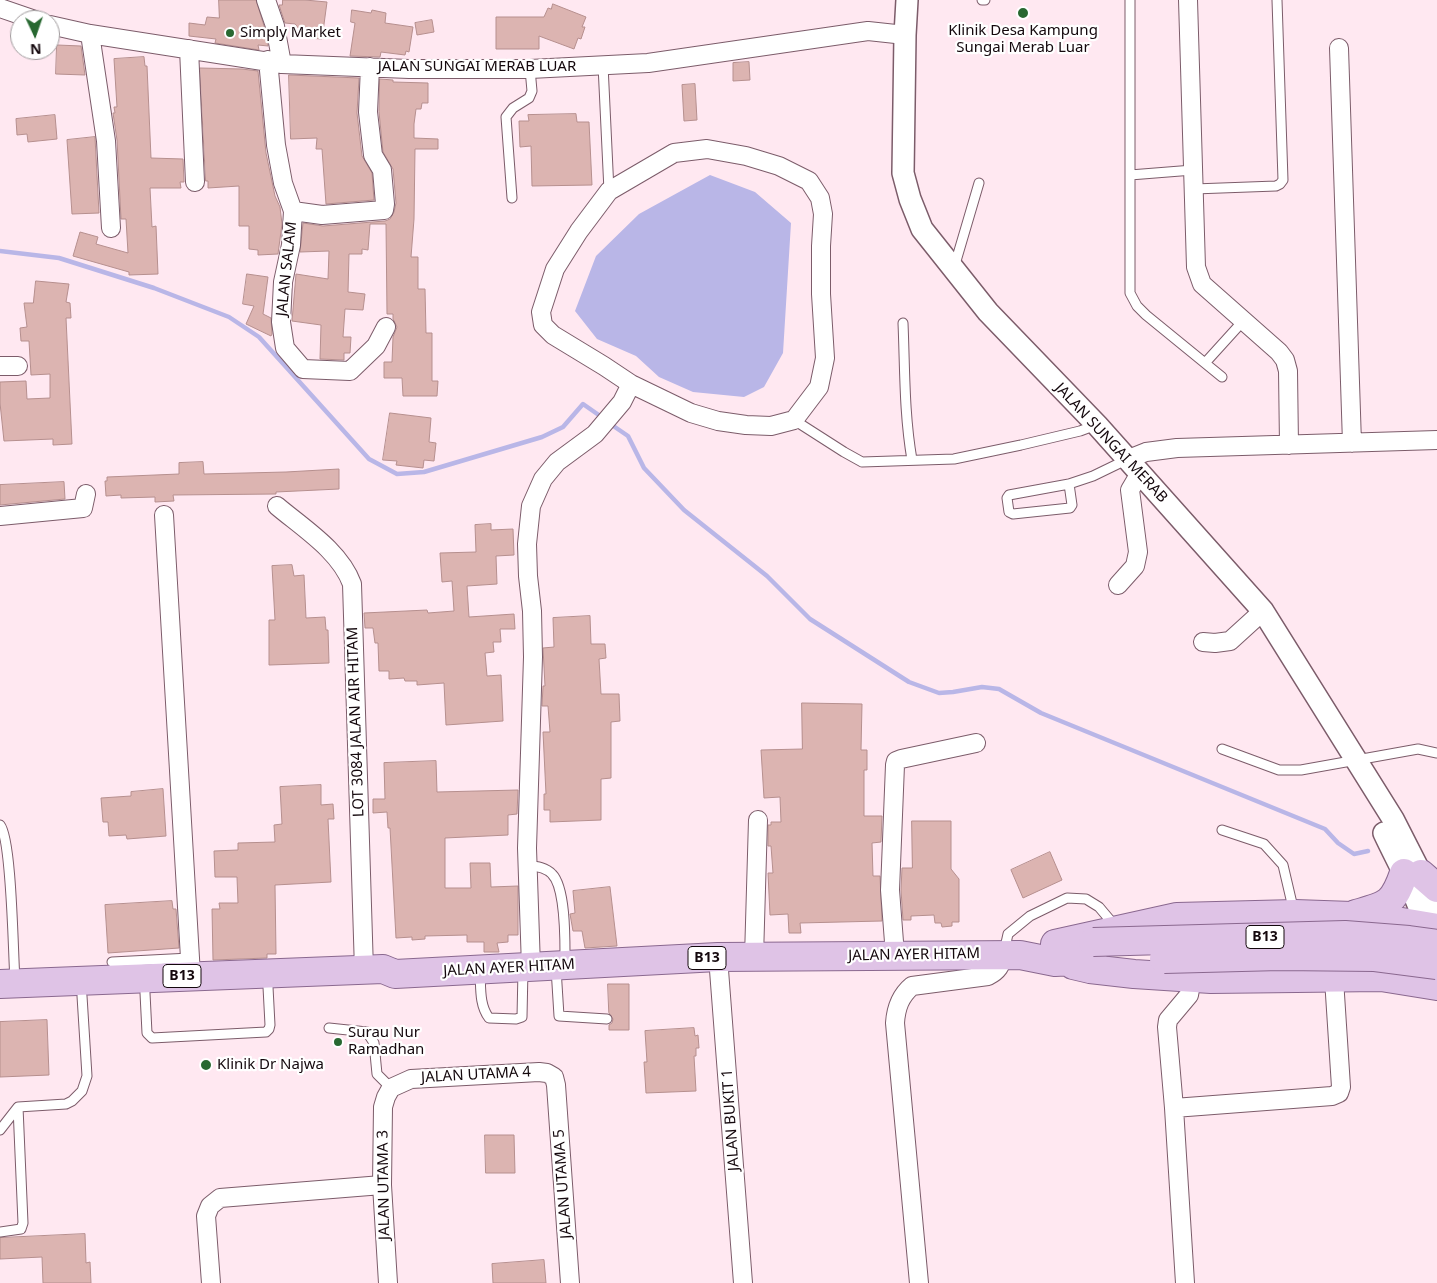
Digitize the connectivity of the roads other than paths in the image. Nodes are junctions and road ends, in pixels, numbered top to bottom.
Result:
1 (266, 0) edge
2 (907, 0) edge
3 (1130, 0) edge
4 (1188, 0) edge
5 (1278, 0) edge
6 (60, 27) edge
7 (90, 34) junction
8 (904, 35) junction
9 (1339, 48) dead end
10 (189, 49) junction
11 (275, 62) junction
12 (603, 65) junction
13 (370, 67) junction
14 (530, 69) junction
15 (1193, 170) junction
16 (1130, 175) junction
17 (195, 182) dead end
18 (980, 183) dead end
19 (1194, 189) junction
20 (609, 191) junction
21 (512, 198) dead end
22 (293, 211) junction
23 (111, 228) dead end
24 (952, 268) junction
25 (1244, 320) junction
26 (903, 323) dead end
27 (386, 327) dead end
28 (1205, 364) junction
29 (0, 366) edge
30 (18, 366) dead end
31 (1222, 377) dead end
32 (631, 384) junction
33 (794, 420) junction
34 (1097, 425) junction
35 (1437, 440) edge
36 (1352, 443) junction
37 (1289, 445) junction
38 (912, 460) junction
39 (1133, 466) junction
40 (1069, 484) junction
41 (86, 494) dead end
42 (277, 506) dead end
43 (0, 516) edge
44 (164, 516) dead end
45 (1118, 585) dead end
46 (1263, 611) junction
47 (1203, 642) dead end
48 (976, 743) dead end
49 (1222, 749) dead end
50 (1437, 753) edge
51 (1357, 760) junction
52 (758, 820) dead end
53 (0, 825) edge
54 (1222, 830) dead end
55 (527, 865) junction
56 (1421, 878) edge
57 (1295, 914) junction
58 (1352, 916) junction
59 (1384, 919) junction
60 (1434, 927) edge
61 (1118, 930) junction
62 (1093, 951) junction
63 (1055, 953) junction
64 (1012, 955) junction
65 (895, 956) junction
66 (718, 957) junction
67 (754, 957) junction
68 (112, 962) dead end
69 (1437, 964) edge
70 (544, 966) junction
71 (191, 967) junction
72 (480, 969) junction
73 (364, 970) junction
74 (1437, 970) edge
75 (395, 974) junction
76 (1381, 977) junction
77 (1192, 978) junction
78 (1334, 978) junction
79 (1437, 986) edge
80 (268, 987) junction
81 (5, 989) edge
82 (145, 993) junction
83 (82, 996) junction
84 (607, 1019) dead end
85 (329, 1028) dead end
86 (556, 1086) joint
87 (392, 1088) junction
88 (18, 1107) junction
89 (1174, 1108) junction
90 (0, 1130) edge
91 (382, 1185) junction
92 (0, 1232) edge
93 (211, 1283) edge
94 (388, 1283) edge
95 (570, 1283) edge
96 (743, 1283) edge
97 (919, 1283) edge
98 (1185, 1283) edge

1 - 11 street, JALAN SALAM
2 - 8 street, JALAN SUNGAI MERAB
3 - 16 lane
4 - 15 street
5 - 19 lane
6 - 7 street, JALAN SUNGAI MERAB LUAR
7 - 10 street, JALAN SUNGAI MERAB LUAR
7 - 23 street
8 - 12 street, JALAN SUNGAI MERAB LUAR
8 - 24 street, JALAN SUNGAI MERAB
9 - 36 street
10 - 11 street, JALAN SUNGAI MERAB LUAR
10 - 17 street
11 - 13 street, JALAN SUNGAI MERAB LUAR
11 - 22 street, JALAN SALAM
12 - 14 street, JALAN SUNGAI MERAB LUAR
12 - 20 lane
13 - 14 street, JALAN SUNGAI MERAB LUAR
13 - 22 street
14 - 21 lane
15 - 16 lane
15 - 19 street
16 - 28 lane
18 - 24 lane
19 - 25 street
20 - 32 street
20 - 33 street
22 - 27 street, JALAN SALAM
24 - 34 street, JALAN SUNGAI MERAB
25 - 28 lane
25 - 37 street
26 - 38 lane
28 - 31 lane
29 - 30 street
32 - 33 street
32 - 55 street
33 - 38 lane
34 - 38 lane
34 - 39 street, JALAN SUNGAI MERAB
35 - 36 street
36 - 37 street
37 - 39 street
39 - 40 lane
39 - 45 street
39 - 46 street, JALAN SUNGAI MERAB
40 - 40 lane
41 - 43 street
42 - 73 street, LOT 3084 JALAN AIR HITAM
44 - 71 street
46 - 47 street
46 - 51 street, JALAN SUNGAI MERAB
48 - 65 street
49 - 51 lane
50 - 51 lane
51 - 56 street, JALAN SUNGAI MERAB
52 - 67 street
53 - 81 lane
54 - 57 lane
55 - 70 street
55 - 70 lane
56 - 58 main road
56 - 60 street, JALAN SUNGAI MERAB
57 - 58 main road
57 - 61 main road
58 - 59 main road
59 - 60 main road
59 - 76 main road
60 - 62 main road, B13, bridge
60 - 74 street, JALAN SUNGAI MERAB
61 - 63 main road
61 - 64 lane
62 - 63 main road, JALAN AYER HITAM / B13
62 - 69 main road, B13, bridge
63 - 64 main road, JALAN AYER HITAM / B13
63 - 77 main road
64 - 65 main road, JALAN AYER HITAM / B13
64 - 97 street
65 - 67 main road, JALAN AYER HITAM / B13
66 - 67 main road, JALAN AYER HITAM / B13
66 - 70 main road, JALAN AYER HITAM / B13
66 - 96 street, JALAN BUKIT 1
68 - 71 lane
70 - 72 main road, JALAN AYER HITAM / B13
70 - 72 lane
70 - 84 lane
71 - 73 main road, JALAN AYER HITAM / B13
71 - 81 main road, JALAN AYER HITAM / B13
72 - 75 main road, JALAN AYER HITAM / B13
73 - 75 main road, JALAN AYER HITAM / B13
75 - 80 main road
76 - 78 main road
76 - 79 main road
77 - 78 main road
77 - 89 street
78 - 89 street
80 - 82 main road
80 - 82 lane
81 - 83 main road
82 - 83 main road
83 - 88 lane
85 - 87 lane
86 - 87 street, JALAN UTAMA 4
86 - 95 street, JALAN UTAMA 5
87 - 91 street, JALAN UTAMA 3
88 - 90 lane
88 - 92 lane
89 - 98 street
91 - 93 street
91 - 94 street, JALAN UTAMA 3

